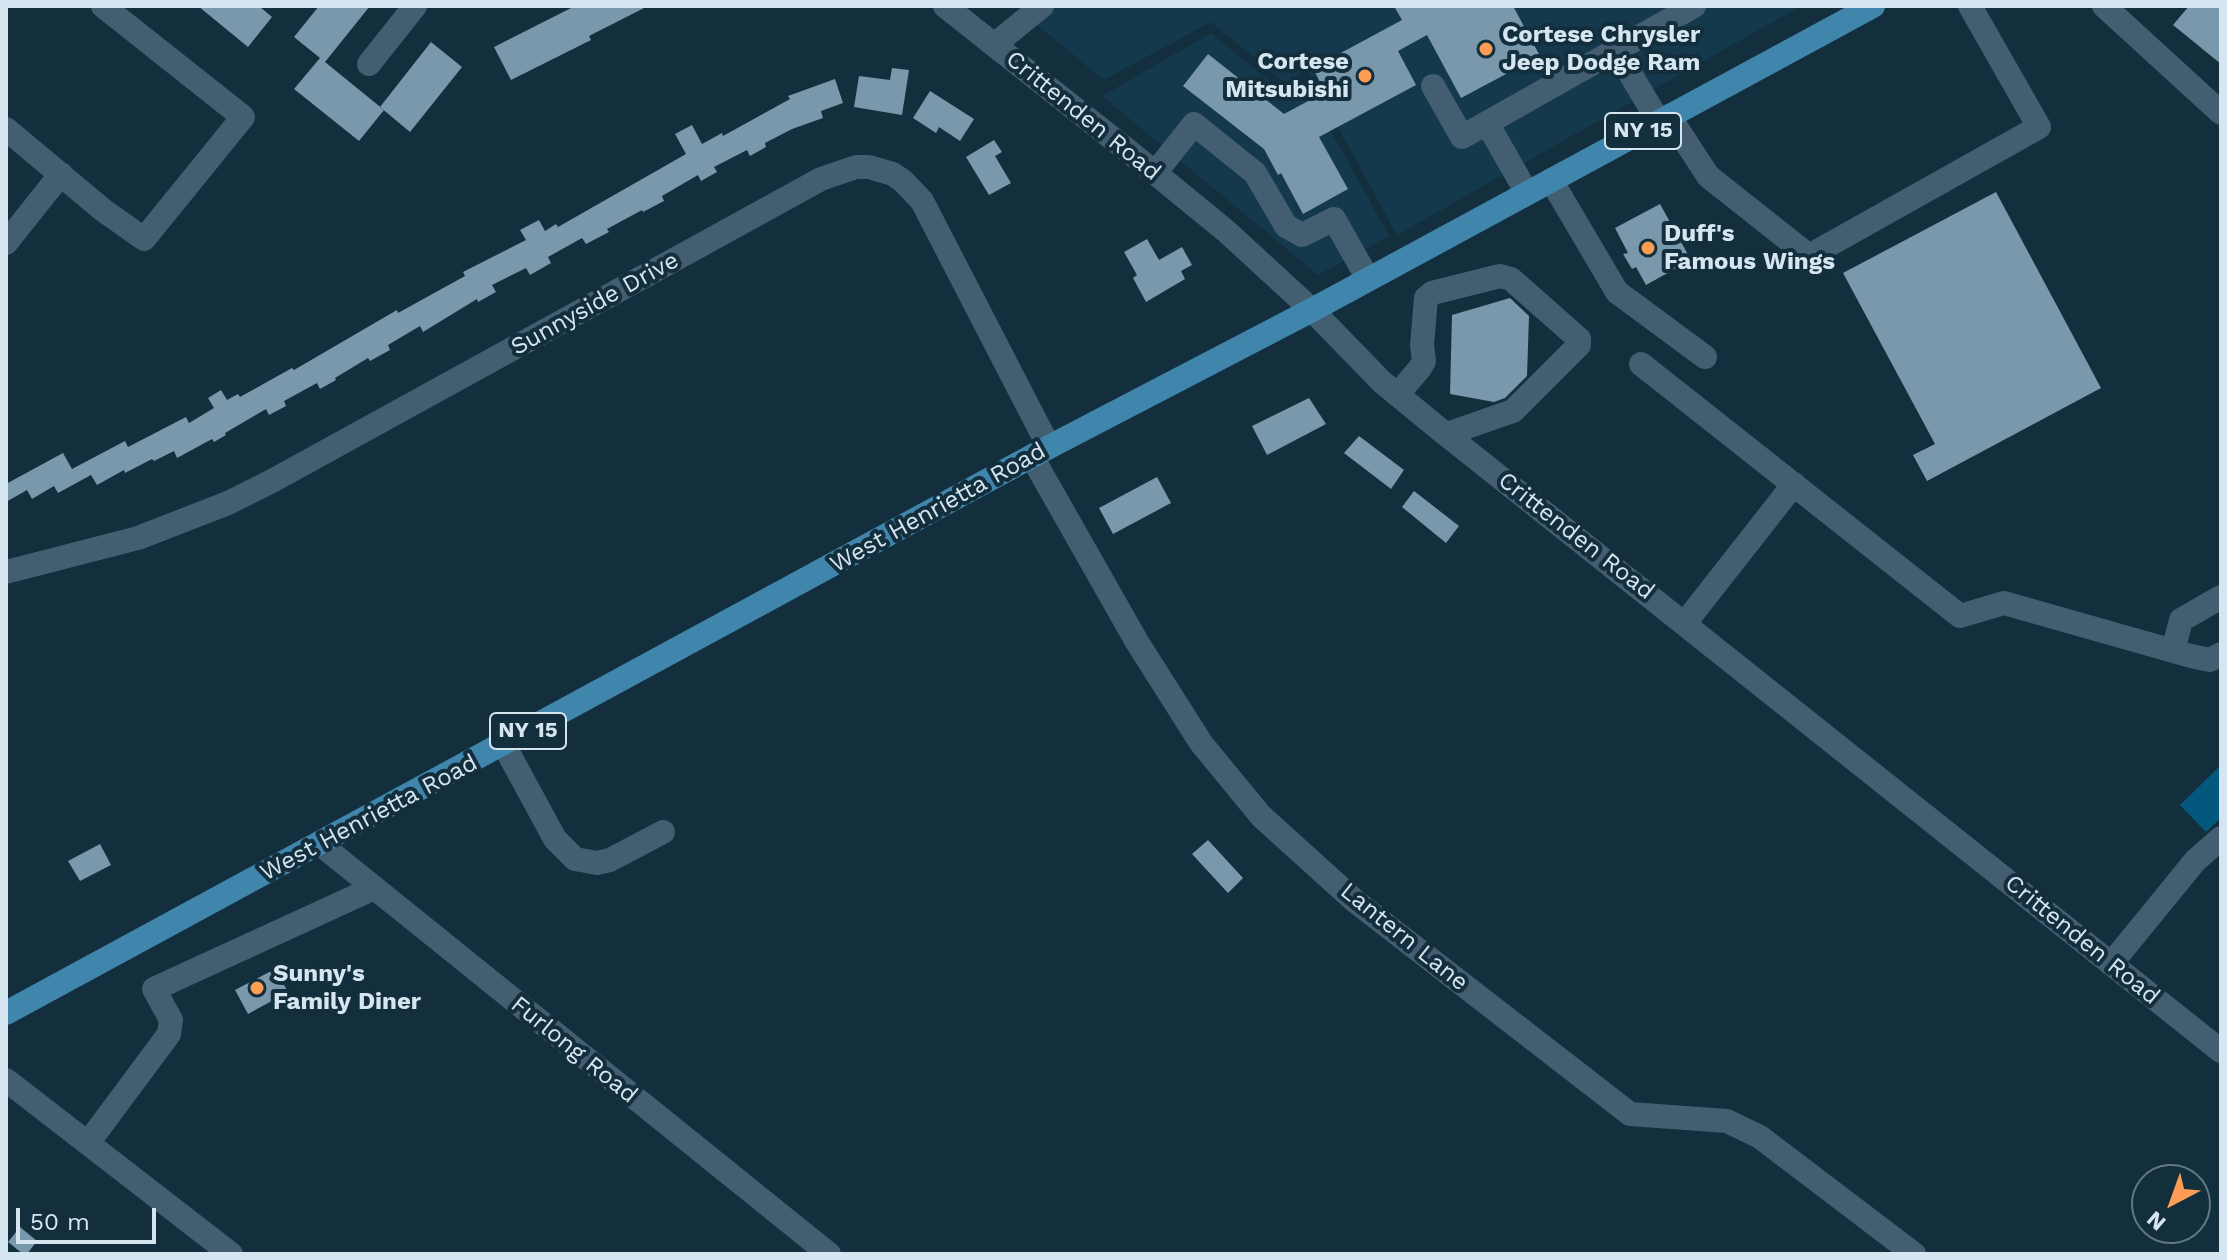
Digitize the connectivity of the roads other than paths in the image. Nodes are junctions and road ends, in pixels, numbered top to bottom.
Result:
1 (103, 6) edge
2 (415, 6) edge
3 (945, 6) edge
4 (1042, 6) edge
5 (1694, 6) edge
6 (1873, 6) edge
7 (2119, 11) edge
8 (1976, 16) edge
9 (994, 45) junction
10 (1616, 50) junction
11 (369, 64) dead end
12 (1433, 86) dead end
13 (2221, 113) edge
14 (1664, 119) junction
15 (1487, 123) junction
16 (6, 129) edge
17 (1155, 173) junction
18 (61, 174) junction
19 (1551, 180) junction
20 (1527, 193) junction
21 (6, 243) edge
22 (1368, 279) junction
23 (1312, 310) junction
24 (1705, 357) dead end
25 (1641, 364) dead end
26 (1398, 394) junction
27 (1447, 434) junction
28 (1041, 452) junction
29 (1794, 484) junction
30 (6, 572) edge
31 (2221, 597) edge
32 (1685, 623) junction
33 (2173, 651) junction
34 (2221, 654) edge
35 (504, 745) junction
36 (663, 832) dead end
37 (2221, 838) edge
38 (320, 844) junction
39 (374, 888) junction
40 (2111, 964) junction
41 (6, 1013) edge
42 (2221, 1051) edge
43 (6, 1080) edge
44 (88, 1143) junction
45 (231, 1254) edge
46 (829, 1254) edge
47 (1914, 1254) edge

1 - 18 street
2 - 11 street
3 - 9 street, Crittenden Road
4 - 9 street
5 - 10 street
6 - 14 main road, West Henrietta Road / NY 15
7 - 13 street
8 - 14 street
9 - 17 street, Crittenden Road
10 - 14 street
10 - 15 street
12 - 15 street
14 - 19 main road, West Henrietta Road / NY 15
15 - 20 street
16 - 18 street
17 - 22 street
17 - 23 street, Crittenden Road
18 - 21 street
19 - 20 main road, West Henrietta Road / NY 15
19 - 24 street
20 - 22 main road, West Henrietta Road / NY 15
22 - 23 main road, West Henrietta Road / NY 15
23 - 26 street, Crittenden Road
23 - 28 main road, West Henrietta Road / NY 15
25 - 29 street
26 - 27 street, Crittenden Road
26 - 27 street
27 - 32 street, Crittenden Road
28 - 30 street, Sunnyside Drive
28 - 35 main road, West Henrietta Road / NY 15
28 - 47 street, Lantern Lane
29 - 32 street
29 - 33 street
31 - 33 street
32 - 40 street, Crittenden Road
33 - 34 street
35 - 36 street
35 - 38 main road, West Henrietta Road / NY 15
37 - 40 street
38 - 39 street, Furlong Road
38 - 41 main road, West Henrietta Road / NY 15
39 - 44 street
39 - 46 street, Furlong Road
40 - 42 street, Crittenden Road
43 - 44 street
44 - 45 street

